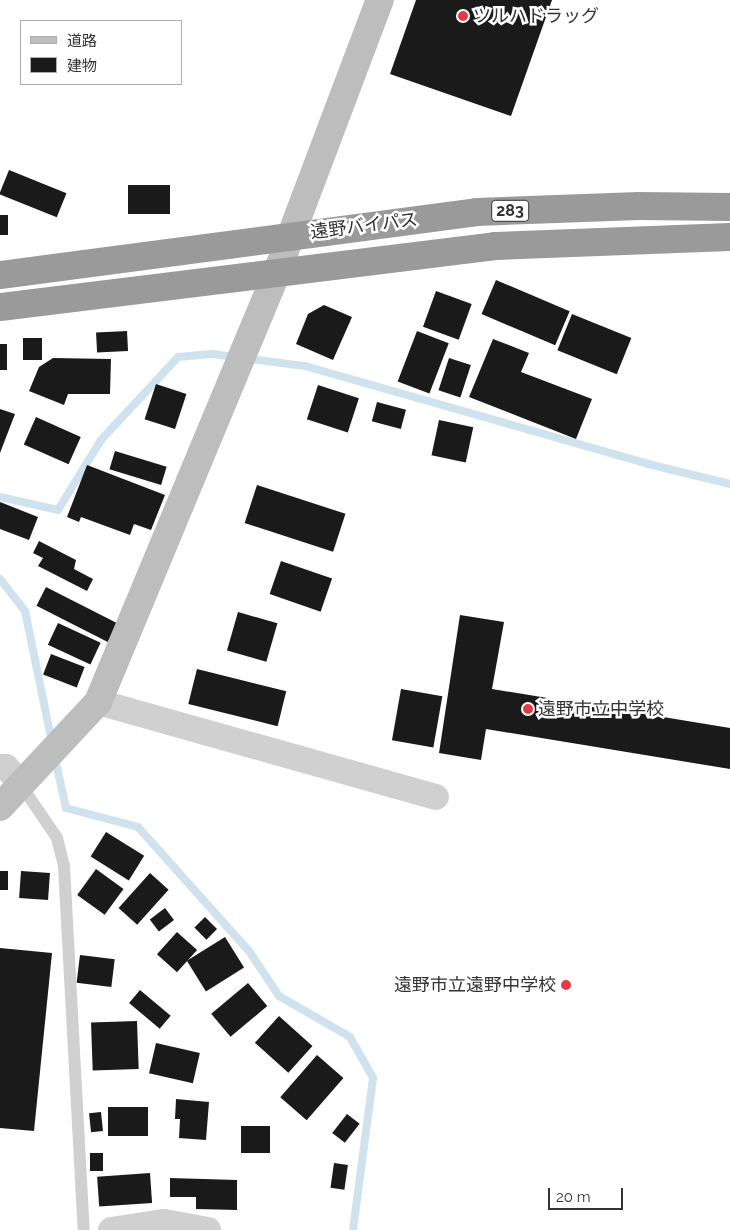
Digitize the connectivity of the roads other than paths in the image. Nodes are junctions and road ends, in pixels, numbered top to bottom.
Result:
1 (380, 0) edge
2 (730, 207) edge
3 (292, 235) junction
4 (730, 237) edge
5 (278, 272) junction
6 (0, 275) edge
7 (0, 307) edge
8 (98, 702) junction
9 (0, 767) edge
10 (21, 785) junction
11 (436, 797) dead end
12 (0, 807) edge
13 (84, 1230) edge
14 (111, 1230) edge
15 (208, 1230) edge

1 - 3 street
2 - 3 highway, 遠野バイパス / 283
3 - 5 street
3 - 6 highway, 遠野バイパス / 283
4 - 5 highway, 遠野バイパス / 283
5 - 7 highway, 遠野バイパス / 283
5 - 8 street
8 - 10 street
8 - 11 street
9 - 10 street
10 - 12 street
10 - 13 lane
14 - 15 street

